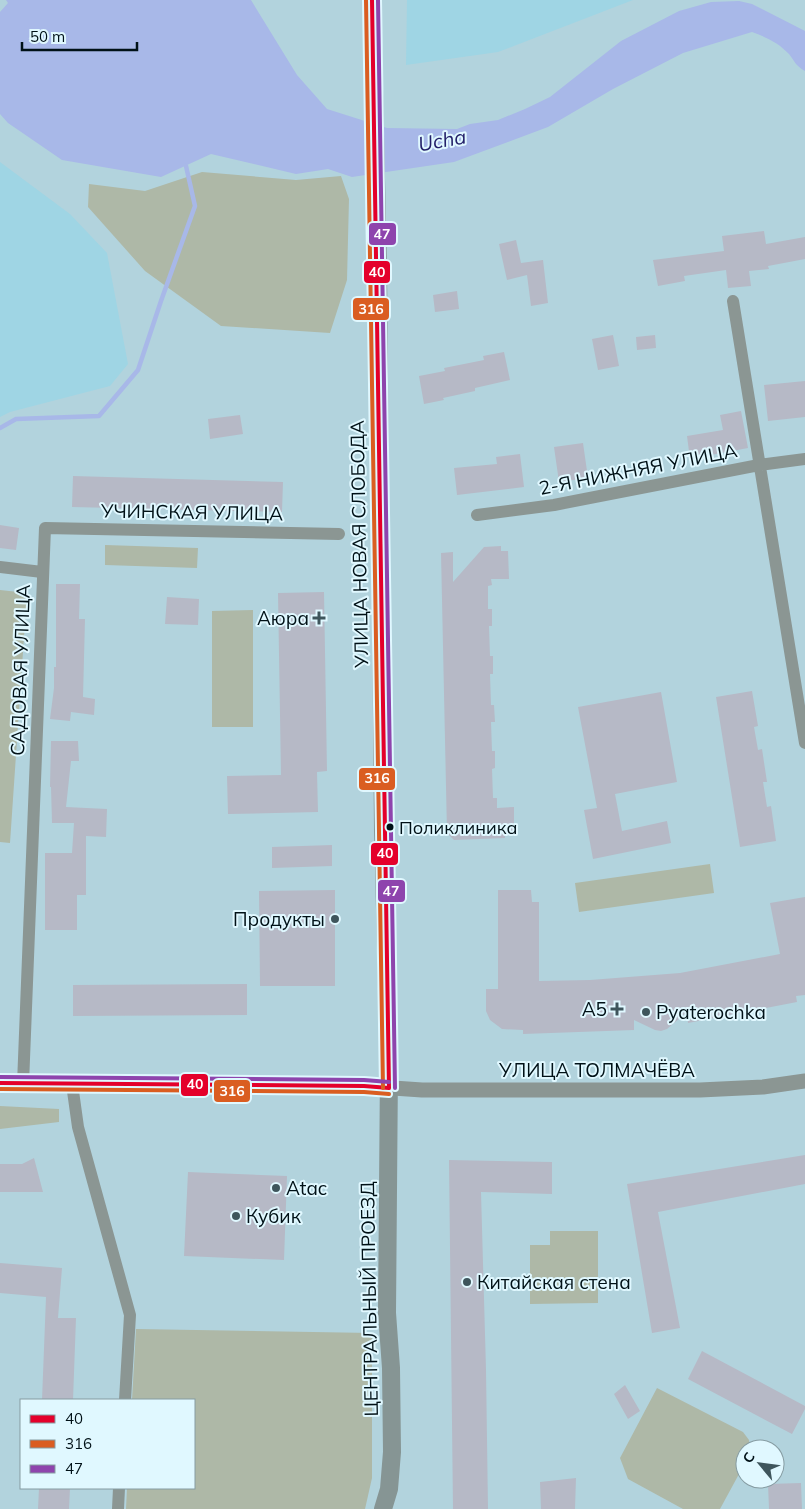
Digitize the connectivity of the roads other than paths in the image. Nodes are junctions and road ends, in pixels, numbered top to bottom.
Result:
1 (372, 0) edge
2 (733, 301) dead end
3 (805, 459) edge
4 (759, 465) junction
5 (477, 515) dead end
6 (45, 528) joint
7 (339, 534) dead end
8 (0, 567) edge
9 (42, 572) junction
10 (805, 743) edge
11 (805, 1081) edge
12 (0, 1083) edge
13 (23, 1084) junction
14 (72, 1084) junction
15 (389, 1088) junction
16 (125, 1399) edge
17 (119, 1489) edge
18 (118, 1509) edge
19 (383, 1509) edge

1 - 15 main road, УЛИЦА НОВАЯ СЛОБОДА
2 - 4 street
3 - 4 street, 2-Я НИЖНЯЯ УЛИЦА
4 - 5 street, 2-Я НИЖНЯЯ УЛИЦА
4 - 10 street
6 - 7 street, УЧИНСКАЯ УЛИЦА
6 - 9 street, САДОВАЯ УЛИЦА
8 - 9 street
9 - 13 street, САДОВАЯ УЛИЦА
11 - 15 street, УЛИЦА ТОЛМАЧЁВА
12 - 13 street, УЛИЦА ТОЛМАЧЁВА
13 - 14 street, УЛИЦА ТОЛМАЧЁВА
14 - 15 street, УЛИЦА ТОЛМАЧЁВА
14 - 16 street
15 - 19 main road, ЦЕНТРАЛЬНЫЙ ПРОЕЗД
17 - 18 street

